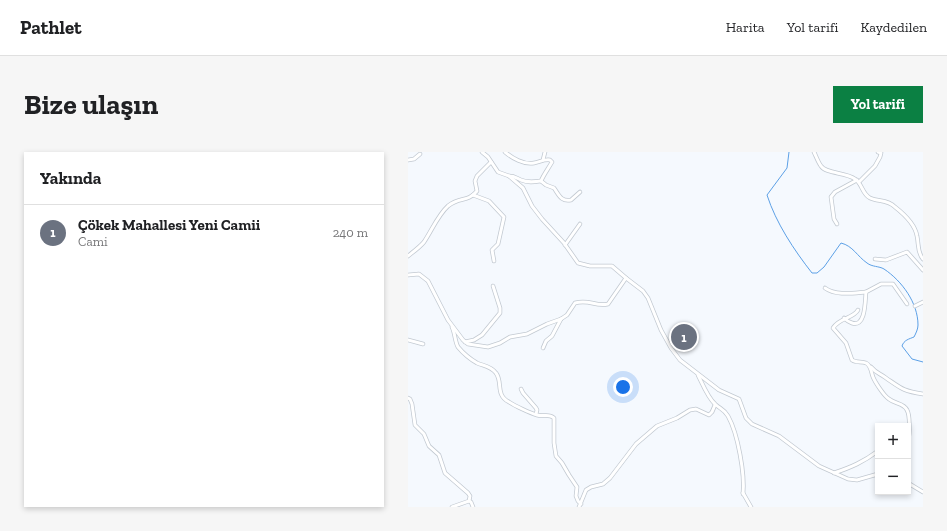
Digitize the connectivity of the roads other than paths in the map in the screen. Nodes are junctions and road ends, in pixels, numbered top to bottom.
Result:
1 (482, 152) edge
2 (505, 152) edge
3 (545, 152) edge
4 (814, 152) edge
5 (886, 152) edge
6 (879, 153) edge
7 (420, 154) dead end
8 (408, 160) edge
9 (543, 160) junction
10 (491, 162) junction
11 (508, 176) junction
12 (541, 181) junction
13 (858, 181) junction
14 (580, 192) dead end
15 (473, 195) junction
16 (580, 224) dead end
17 (838, 224) dead end
18 (565, 245) junction
19 (408, 256) edge
20 (875, 259) dead end
21 (923, 259) edge
22 (494, 261) dead end
23 (923, 270) edge
24 (408, 275) edge
25 (626, 278) junction
26 (493, 286) dead end
27 (824, 288) dead end
28 (866, 292) junction
29 (923, 302) edge
30 (907, 304) dead end
31 (915, 306) dead end
32 (858, 310) dead end
33 (844, 318) junction
34 (561, 319) junction
35 (449, 320) junction
36 (408, 340) edge
37 (465, 342) junction
38 (423, 344) dead end
39 (543, 348) dead end
40 (869, 366) junction
41 (697, 373) junction
42 (522, 389) dead end
43 (923, 394) edge
44 (408, 398) edge
45 (715, 405) junction
46 (536, 414) junction
47 (909, 423) edge
48 (875, 452) edge
49 (834, 473) junction
50 (875, 475) edge
51 (911, 485) edge
52 (923, 492) edge
53 (469, 501) junction
54 (580, 505) edge
55 (452, 507) edge
56 (473, 507) edge
57 (751, 507) edge

1 - 10 street
2 - 9 street
3 - 9 street
4 - 13 street
5 - 6 street
6 - 13 street
7 - 8 street
9 - 12 street
10 - 11 street
10 - 15 street
11 - 12 street
11 - 18 street
12 - 14 street
13 - 17 street
13 - 21 street
15 - 19 street
15 - 22 street
16 - 18 street
18 - 25 street
20 - 23 street
24 - 35 street
25 - 34 street
25 - 41 street
26 - 37 street
27 - 28 street
28 - 30 street
28 - 33 street
29 - 31 street
32 - 33 street
33 - 40 street
34 - 37 street
34 - 39 street
35 - 37 street
35 - 46 street
36 - 38 street
40 - 43 street
40 - 47 street
41 - 45 street
41 - 49 street
42 - 46 street
44 - 53 street
45 - 54 street
45 - 57 street
46 - 54 street
48 - 49 street
49 - 50 street
51 - 52 street
53 - 55 street
53 - 56 street

